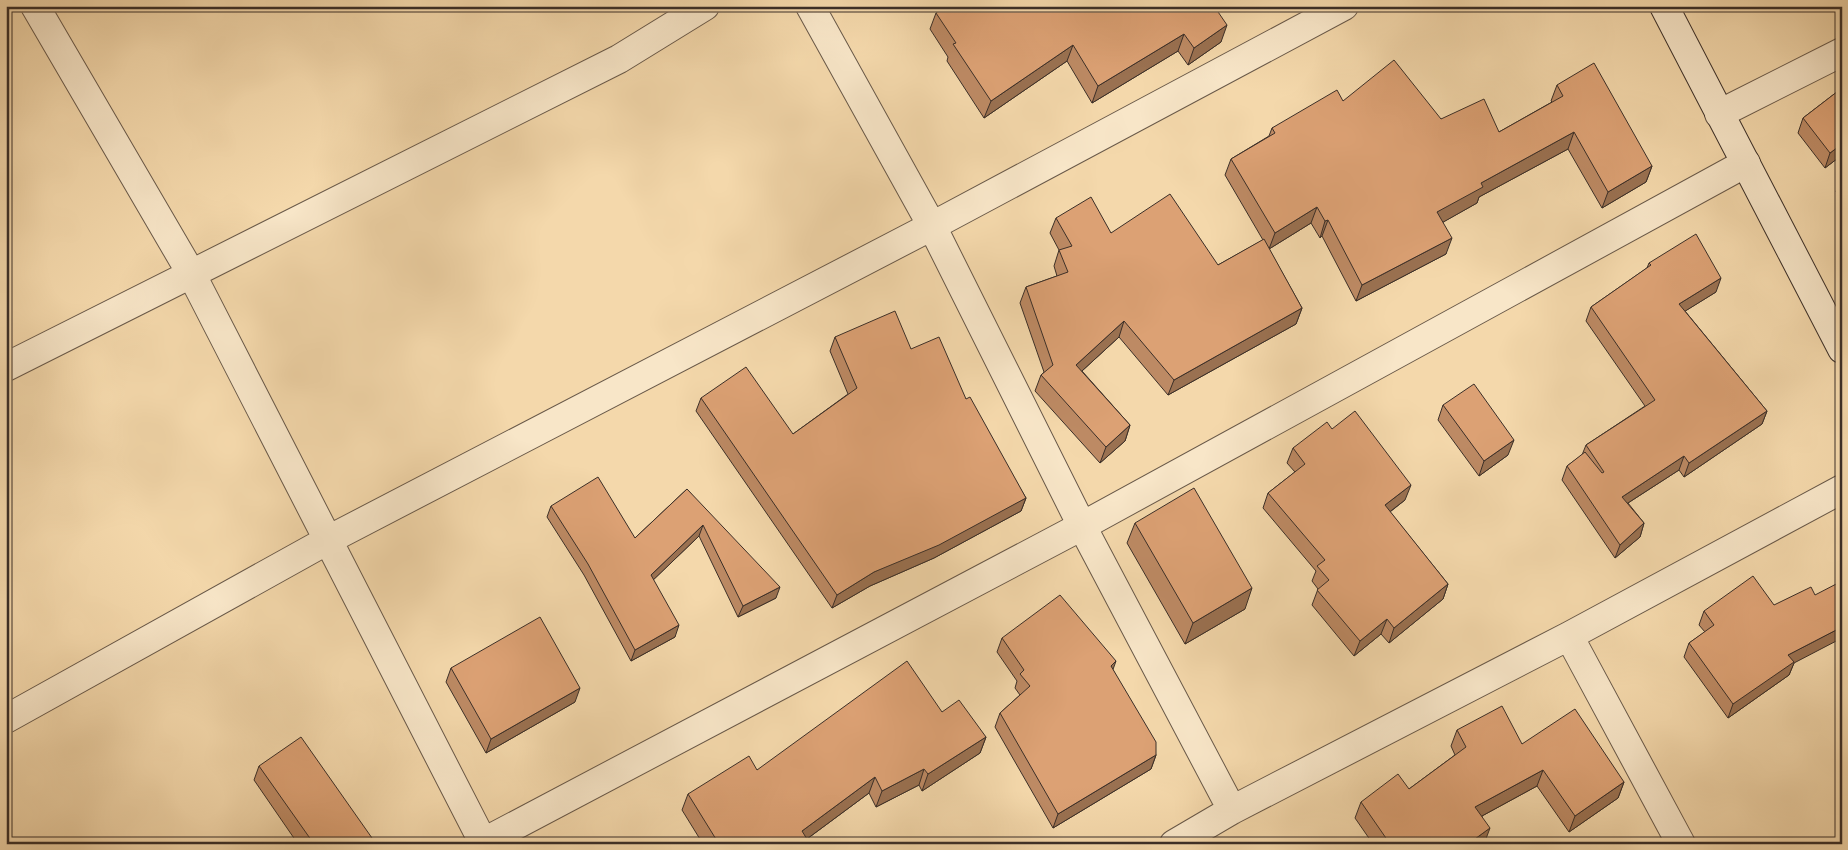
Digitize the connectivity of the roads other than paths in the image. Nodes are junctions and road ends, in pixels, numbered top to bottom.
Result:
1 (35, 6) edge
2 (705, 6) edge
3 (810, 6) edge
4 (1344, 6) edge
5 (1664, 6) edge
6 (1842, 52) edge
7 (1719, 114) junction
8 (1746, 163) junction
9 (932, 226) junction
10 (192, 275) junction
11 (1842, 349) edge
12 (6, 367) edge
13 (1842, 489) edge
14 (1082, 526) junction
15 (328, 540) junction
16 (1569, 636) junction
17 (6, 719) edge
18 (1232, 810) junction
19 (483, 843) edge
20 (1174, 844) edge
21 (1681, 844) edge

1 - 10 street
2 - 10 street
3 - 9 street
4 - 9 street
5 - 7 street
6 - 7 street
7 - 8 street
8 - 11 street
8 - 14 street
9 - 14 street
9 - 15 street
10 - 12 street
10 - 15 street
13 - 16 street
14 - 18 street
14 - 19 street
15 - 17 street
15 - 19 street
16 - 18 street
16 - 21 street
18 - 20 street

